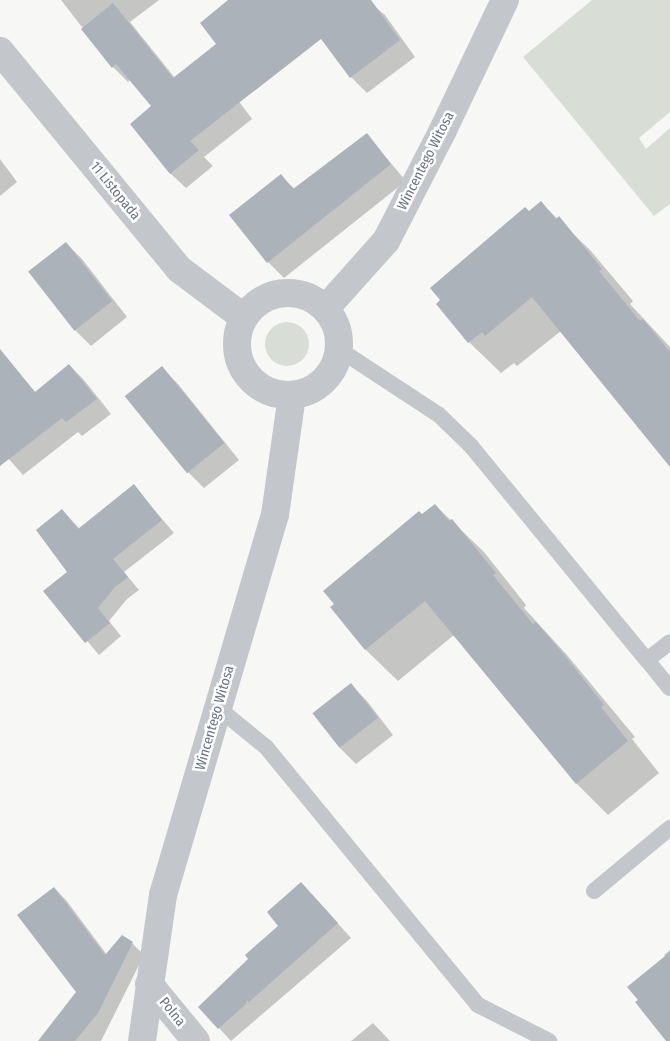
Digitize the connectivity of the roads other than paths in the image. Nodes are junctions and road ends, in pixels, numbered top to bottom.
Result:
1 (505, 0) edge
2 (0, 51) edge
3 (326, 308) junction
4 (242, 316) junction
5 (340, 350) junction
6 (292, 396) junction
7 (670, 642) edge
8 (647, 660) junction
9 (670, 688) edge
10 (218, 708) junction
11 (670, 828) edge
12 (594, 890) dead end
13 (149, 984) junction
14 (142, 1041) edge
15 (196, 1041) edge
16 (549, 1041) edge

1 - 3 street, Wincentego Witosa
2 - 4 street, 11 Listopada
3 - 4 street
3 - 5 street
4 - 6 street
5 - 6 street
5 - 8 lane
6 - 10 street, Wincentego Witosa
7 - 8 lane
8 - 9 lane
10 - 13 street, Wincentego Witosa
10 - 16 lane
11 - 12 lane
13 - 14 street, Wincentego Witosa
13 - 15 street, Polna

